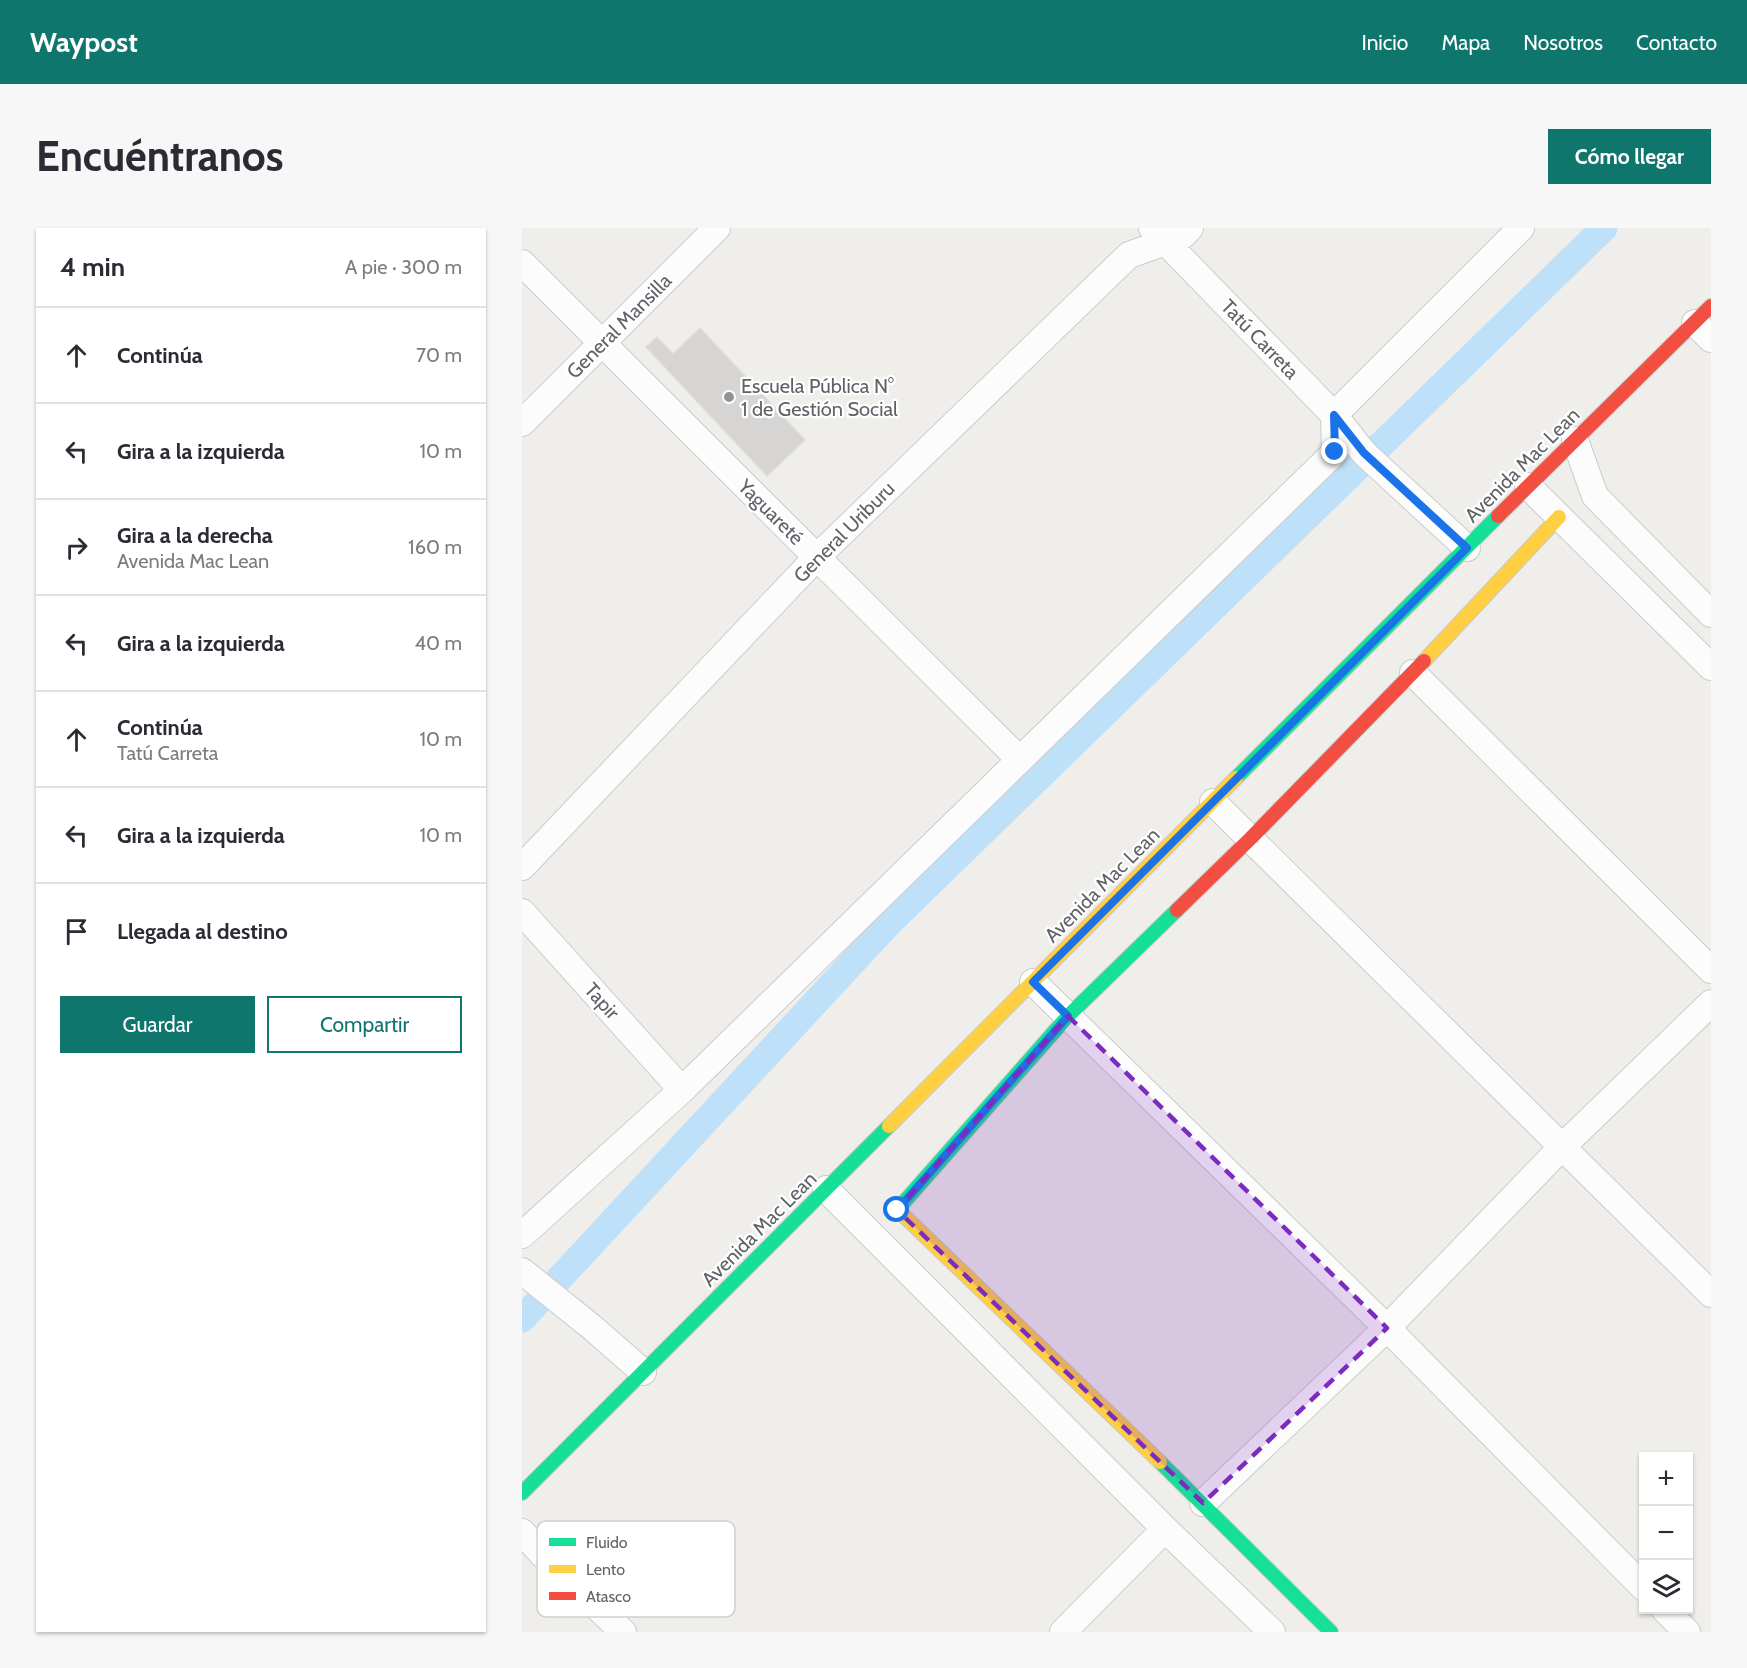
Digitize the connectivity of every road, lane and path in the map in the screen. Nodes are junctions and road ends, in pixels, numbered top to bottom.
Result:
1 (717, 228) edge
2 (1190, 228) edge
3 (1521, 228) edge
4 (1159, 235) edge
5 (522, 263) edge
6 (1706, 322) edge
7 (603, 343) junction
8 (1334, 415) junction
9 (522, 423) edge
10 (1575, 440) junction
11 (1528, 486) junction
12 (1559, 517) junction
13 (1467, 548) junction
14 (817, 557) junction
15 (1711, 614) edge
16 (1711, 667) edge
17 (1413, 673) junction
18 (1020, 760) junction
19 (1213, 802) junction
20 (1251, 838) junction
21 (522, 867) edge
22 (522, 912) edge
23 (1711, 970) edge
24 (1033, 982) junction
25 (1711, 1003) edge
26 (1068, 1016) junction
27 (682, 1090) junction
28 (1562, 1147) junction
29 (826, 1189) junction
30 (522, 1235) edge
31 (526, 1274) edge
32 (1711, 1294) edge
33 (1387, 1328) junction
34 (643, 1372) junction
35 (522, 1493) edge
36 (1203, 1503) junction
37 (1165, 1529) junction
38 (524, 1540) edge
39 (537, 1552) edge
40 (1639, 1583) edge
41 (1669, 1614) edge
42 (607, 1617) edge
43 (623, 1632) edge
44 (1063, 1632) edge
45 (1272, 1632) edge
46 (1331, 1632) edge
47 (1687, 1632) edge

1 - 7 street, General Mansilla
2 - 4 street, General Uriburu
3 - 8 street
4 - 8 street, Tatú Carreta
4 - 14 street, General Uriburu
5 - 7 street, Yaguareté
6 - 10 main road, Avenida Mac Lean
7 - 9 street, General Mansilla
7 - 14 street, Yaguareté
8 - 13 street, Tatú Carreta
8 - 18 street
10 - 11 main road, Avenida Mac Lean
10 - 15 street
11 - 12 street
11 - 13 main road, Avenida Mac Lean
12 - 16 street
12 - 17 main road
13 - 19 main road, Avenida Mac Lean
14 - 18 street, Yaguareté
14 - 21 street, General Uriburu
17 - 20 main road
17 - 23 street
18 - 27 street
19 - 20 street
19 - 24 main road, Avenida Mac Lean
20 - 26 main road
20 - 28 street
22 - 27 street, Tapir
24 - 26 street
24 - 29 main road, Avenida Mac Lean
25 - 28 street
26 - 33 street
26 - 36 main road
27 - 30 street
28 - 32 street
28 - 33 street
29 - 34 main road, Avenida Mac Lean
29 - 37 street
31 - 34 street
33 - 36 street
33 - 40 street
34 - 35 main road, Avenida Mac Lean
36 - 46 main road
37 - 44 street
37 - 45 street
38 - 39 street
41 - 47 street
42 - 43 street

